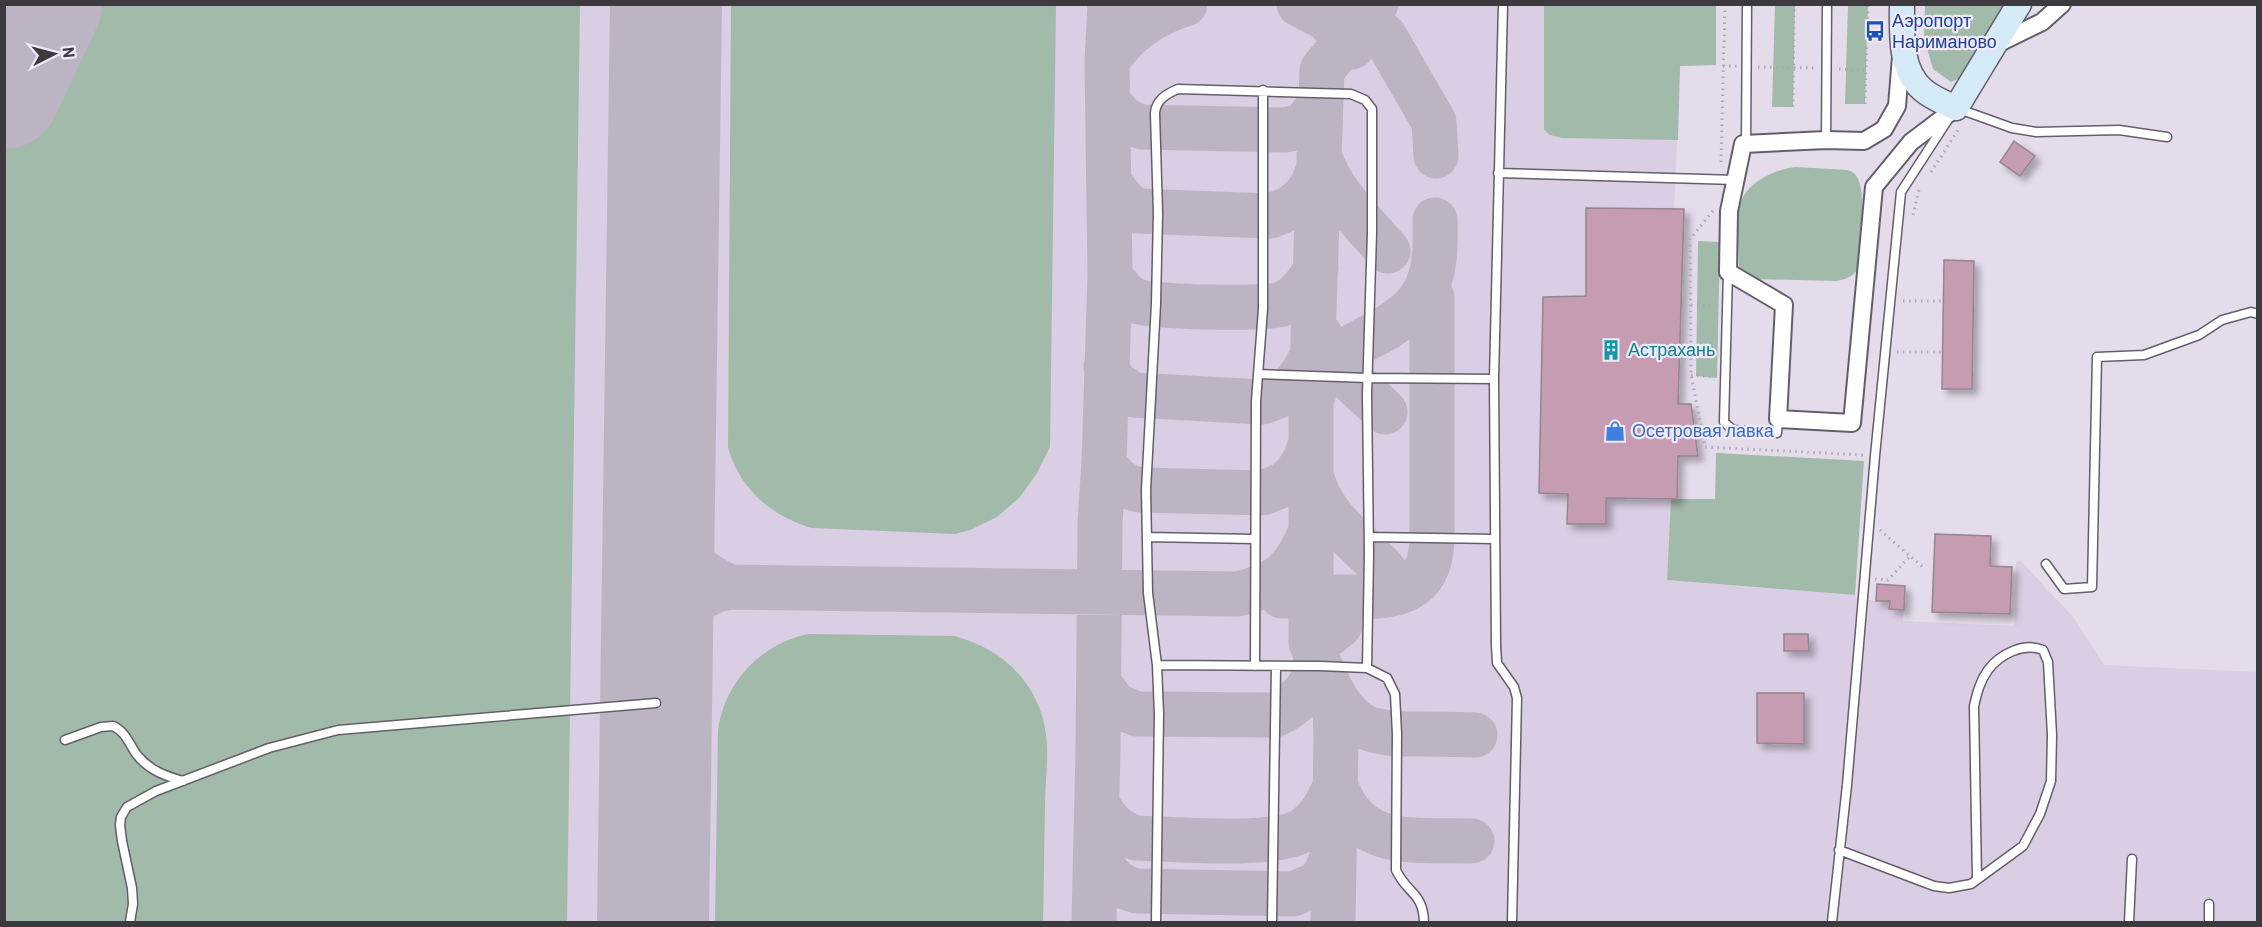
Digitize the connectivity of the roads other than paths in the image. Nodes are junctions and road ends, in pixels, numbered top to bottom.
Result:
1 (1503, 4) edge
2 (1747, 4) edge
3 (1827, 4) edge
4 (1902, 4) edge
5 (2019, 4) edge
6 (2062, 4) edge
7 (1902, 40) junction
8 (1995, 45) junction
9 (1263, 90) junction
10 (1962, 110) junction
11 (2167, 136) dead end
12 (1826, 140) junction
13 (1746, 143) junction
14 (1498, 173) junction
15 (1728, 180) junction
16 (1728, 272) junction
17 (2258, 314) edge
18 (1258, 374) junction
19 (1368, 378) junction
20 (1494, 379) junction
21 (1778, 419) junction
22 (1147, 537) junction
23 (1369, 537) junction
24 (1254, 539) junction
25 (1495, 539) junction
26 (2046, 564) dead end
27 (1157, 665) junction
28 (1255, 666) junction
29 (1276, 666) junction
30 (1367, 668) junction
31 (656, 703) dead end
32 (65, 740) dead end
33 (183, 781) junction
34 (1839, 850) junction
35 (2132, 859) dead end
36 (1977, 879) junction
37 (2209, 904) dead end
38 (130, 922) edge
39 (1156, 922) edge
40 (1272, 922) edge
41 (1424, 922) edge
42 (1512, 922) edge
43 (1832, 922) edge
44 (2128, 922) edge
45 (2208, 922) edge

1 - 14 lane
2 - 13 lane
3 - 12 lane
4 - 7 main road
5 - 8 main road
6 - 8 street
7 - 10 main road
7 - 12 street
8 - 10 main road
9 - 18 lane
9 - 19 lane
9 - 22 lane
10 - 11 lane
10 - 21 street
10 - 34 lane
12 - 13 street
13 - 15 street
14 - 15 lane
14 - 20 lane
15 - 16 street
16 - 21 street
16 - 21 lane
17 - 26 lane
18 - 19 lane
18 - 24 lane
19 - 20 lane
19 - 23 lane
20 - 25 lane
22 - 24 lane
22 - 27 lane
23 - 25 lane
23 - 30 lane
24 - 28 lane
25 - 42 lane
27 - 28 lane
27 - 39 lane
28 - 29 lane
29 - 30 lane
29 - 40 lane
30 - 41 lane
31 - 33 lane
32 - 33 lane
33 - 38 lane
34 - 36 lane
34 - 43 lane
35 - 44 lane
36 - 36 lane
37 - 45 lane

